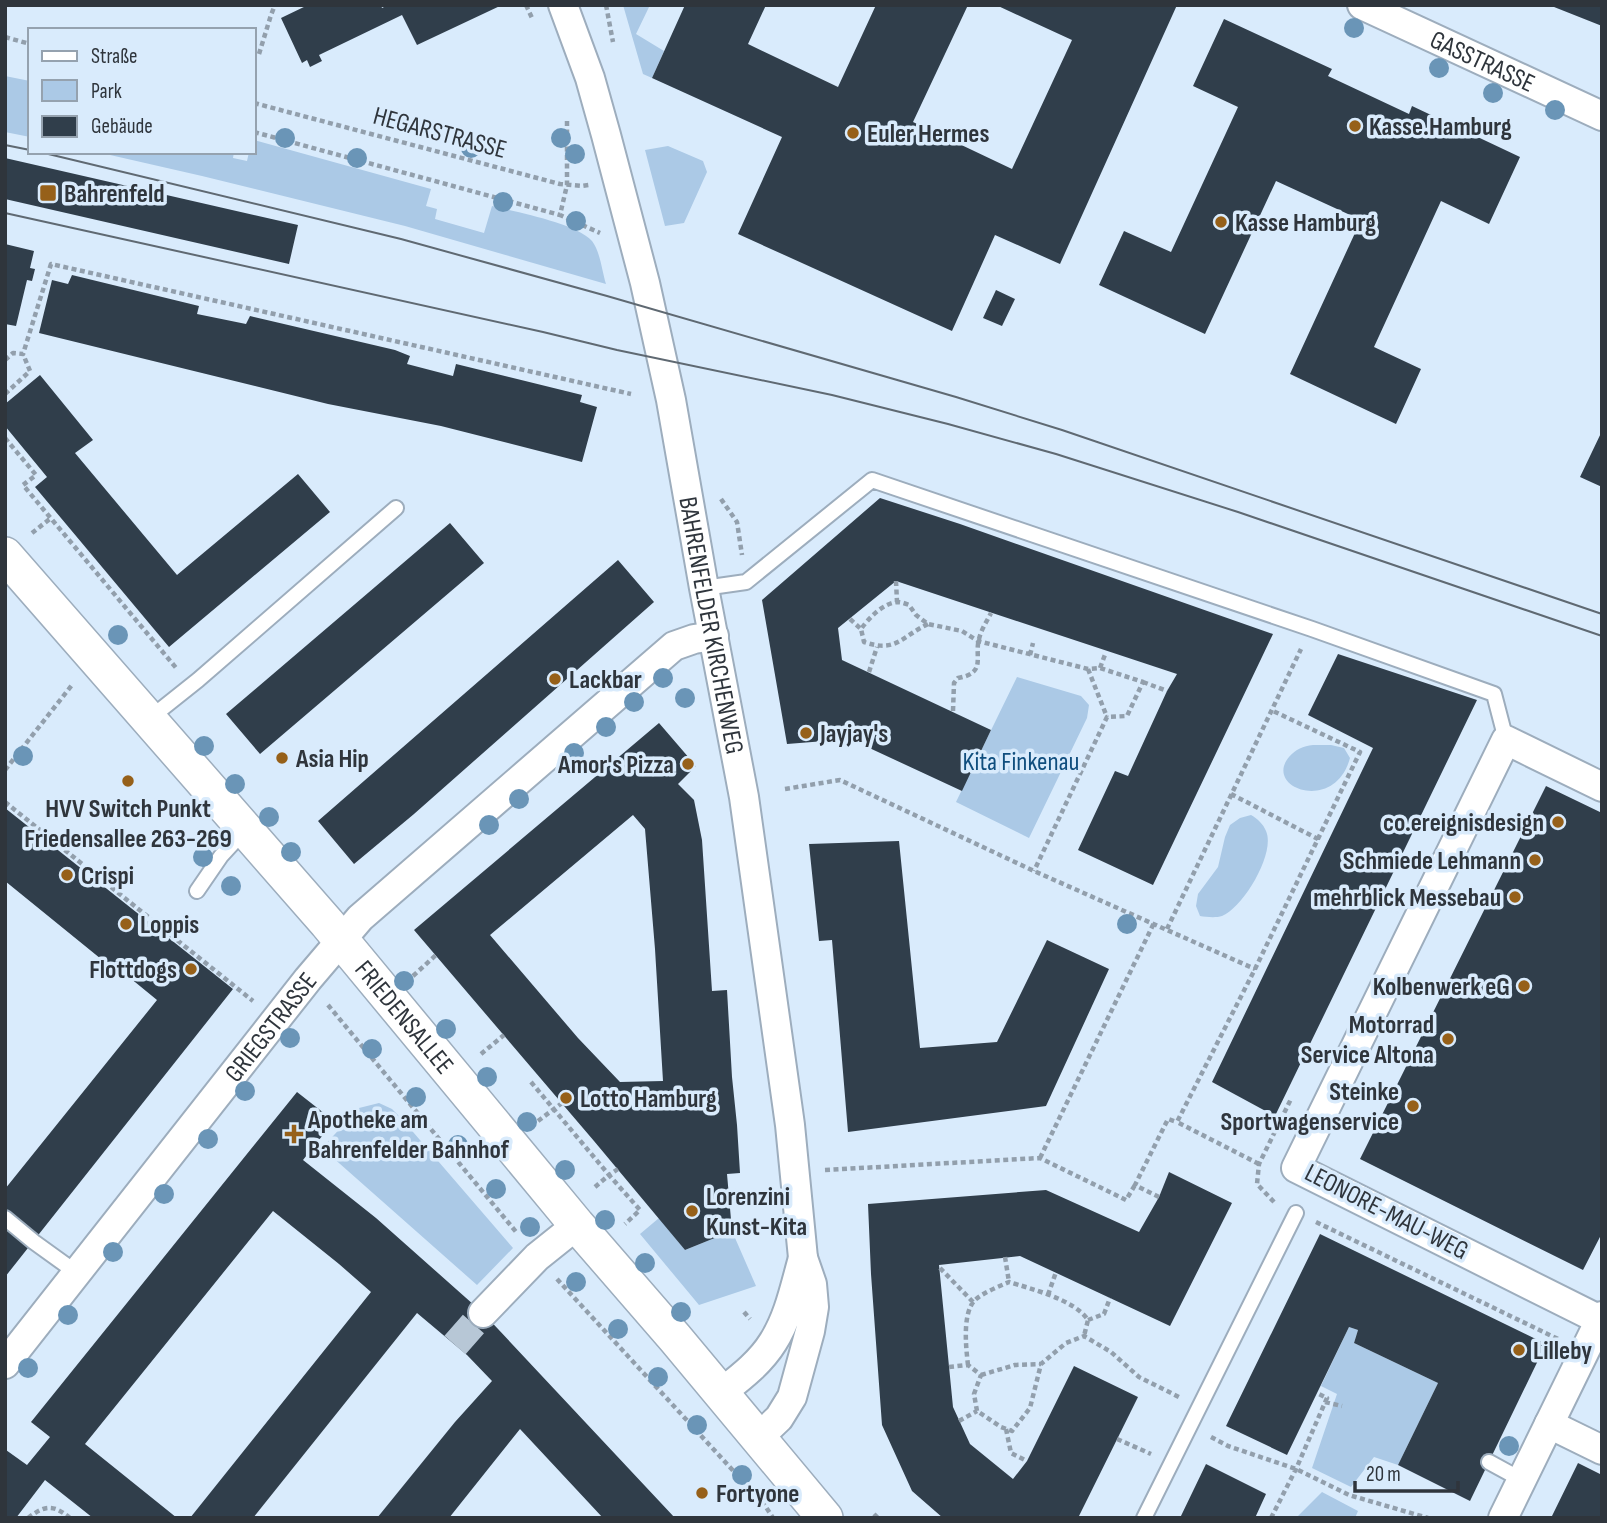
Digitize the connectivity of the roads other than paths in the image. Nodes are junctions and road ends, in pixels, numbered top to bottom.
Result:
1 (563, 5) edge
2 (1362, 5) edge
3 (1602, 116) edge
4 (396, 508) dead end
5 (18, 544) edge
6 (704, 588) junction
7 (714, 636) junction
8 (148, 719) junction
9 (1506, 740) junction
10 (1602, 788) edge
11 (245, 830) junction
12 (197, 891) dead end
13 (340, 940) junction
14 (1296, 1213) road end
15 (5, 1218) edge
16 (577, 1225) junction
17 (803, 1258) junction
18 (77, 1272) junction
19 (483, 1313) tunnel mouth
20 (1601, 1318) edge
21 (5, 1364) edge
22 (722, 1393) junction
23 (1549, 1424) junction
24 (758, 1438) junction
25 (1602, 1450) edge
26 (1489, 1462) dead end
27 (1522, 1480) junction
28 (825, 1518) edge
29 (1144, 1518) edge
30 (1503, 1518) edge

1 - 6 street, BAHRENFELDER KIRCHENWEG
2 - 3 street, GASSTRASSE
4 - 8 lane
5 - 8 street, FRIEDENSALLEE
6 - 7 street, BAHRENFELDER KIRCHENWEG
6 - 9 lane
7 - 13 street, GRIEGSTRASSE
7 - 17 street, BAHRENFELDER KIRCHENWEG
8 - 11 street, FRIEDENSALLEE
9 - 10 street
9 - 20 street, LEONORE-MAU-WEG
11 - 12 lane
11 - 13 street, FRIEDENSALLEE
13 - 16 street, FRIEDENSALLEE
13 - 18 street, GRIEGSTRASSE
14 - 29 lane
15 - 18 lane
16 - 19 street
16 - 22 street, FRIEDENSALLEE
17 - 22 street, BAHRENFELDER KIRCHENWEG
17 - 24 street, BAHRENFELDER KIRCHENWEG
18 - 21 street, GRIEGSTRASSE
20 - 23 street
22 - 24 street, FRIEDENSALLEE
23 - 25 street
23 - 27 street
24 - 28 street, FRIEDENSALLEE
26 - 27 lane
27 - 30 street

